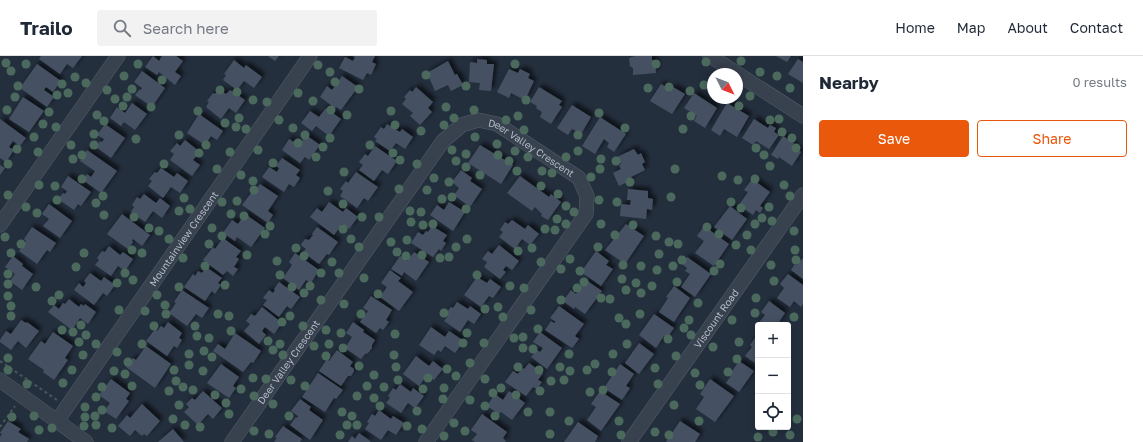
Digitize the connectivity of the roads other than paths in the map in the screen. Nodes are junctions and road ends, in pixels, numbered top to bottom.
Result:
1 (118, 56) edge
2 (310, 56) edge
3 (710, 56) edge
4 (803, 116) edge
5 (803, 195) edge
6 (0, 225) edge
7 (0, 380) edge
8 (57, 421) junction
9 (86, 442) edge
10 (232, 442) edge
11 (426, 442) edge
12 (629, 442) edge

1 - 6 street
2 - 8 street, Mountainview Crescent
3 - 4 street
5 - 12 street, Viscount Road
7 - 8 street
8 - 9 street
10 - 11 street, Deer Valley Crescent

